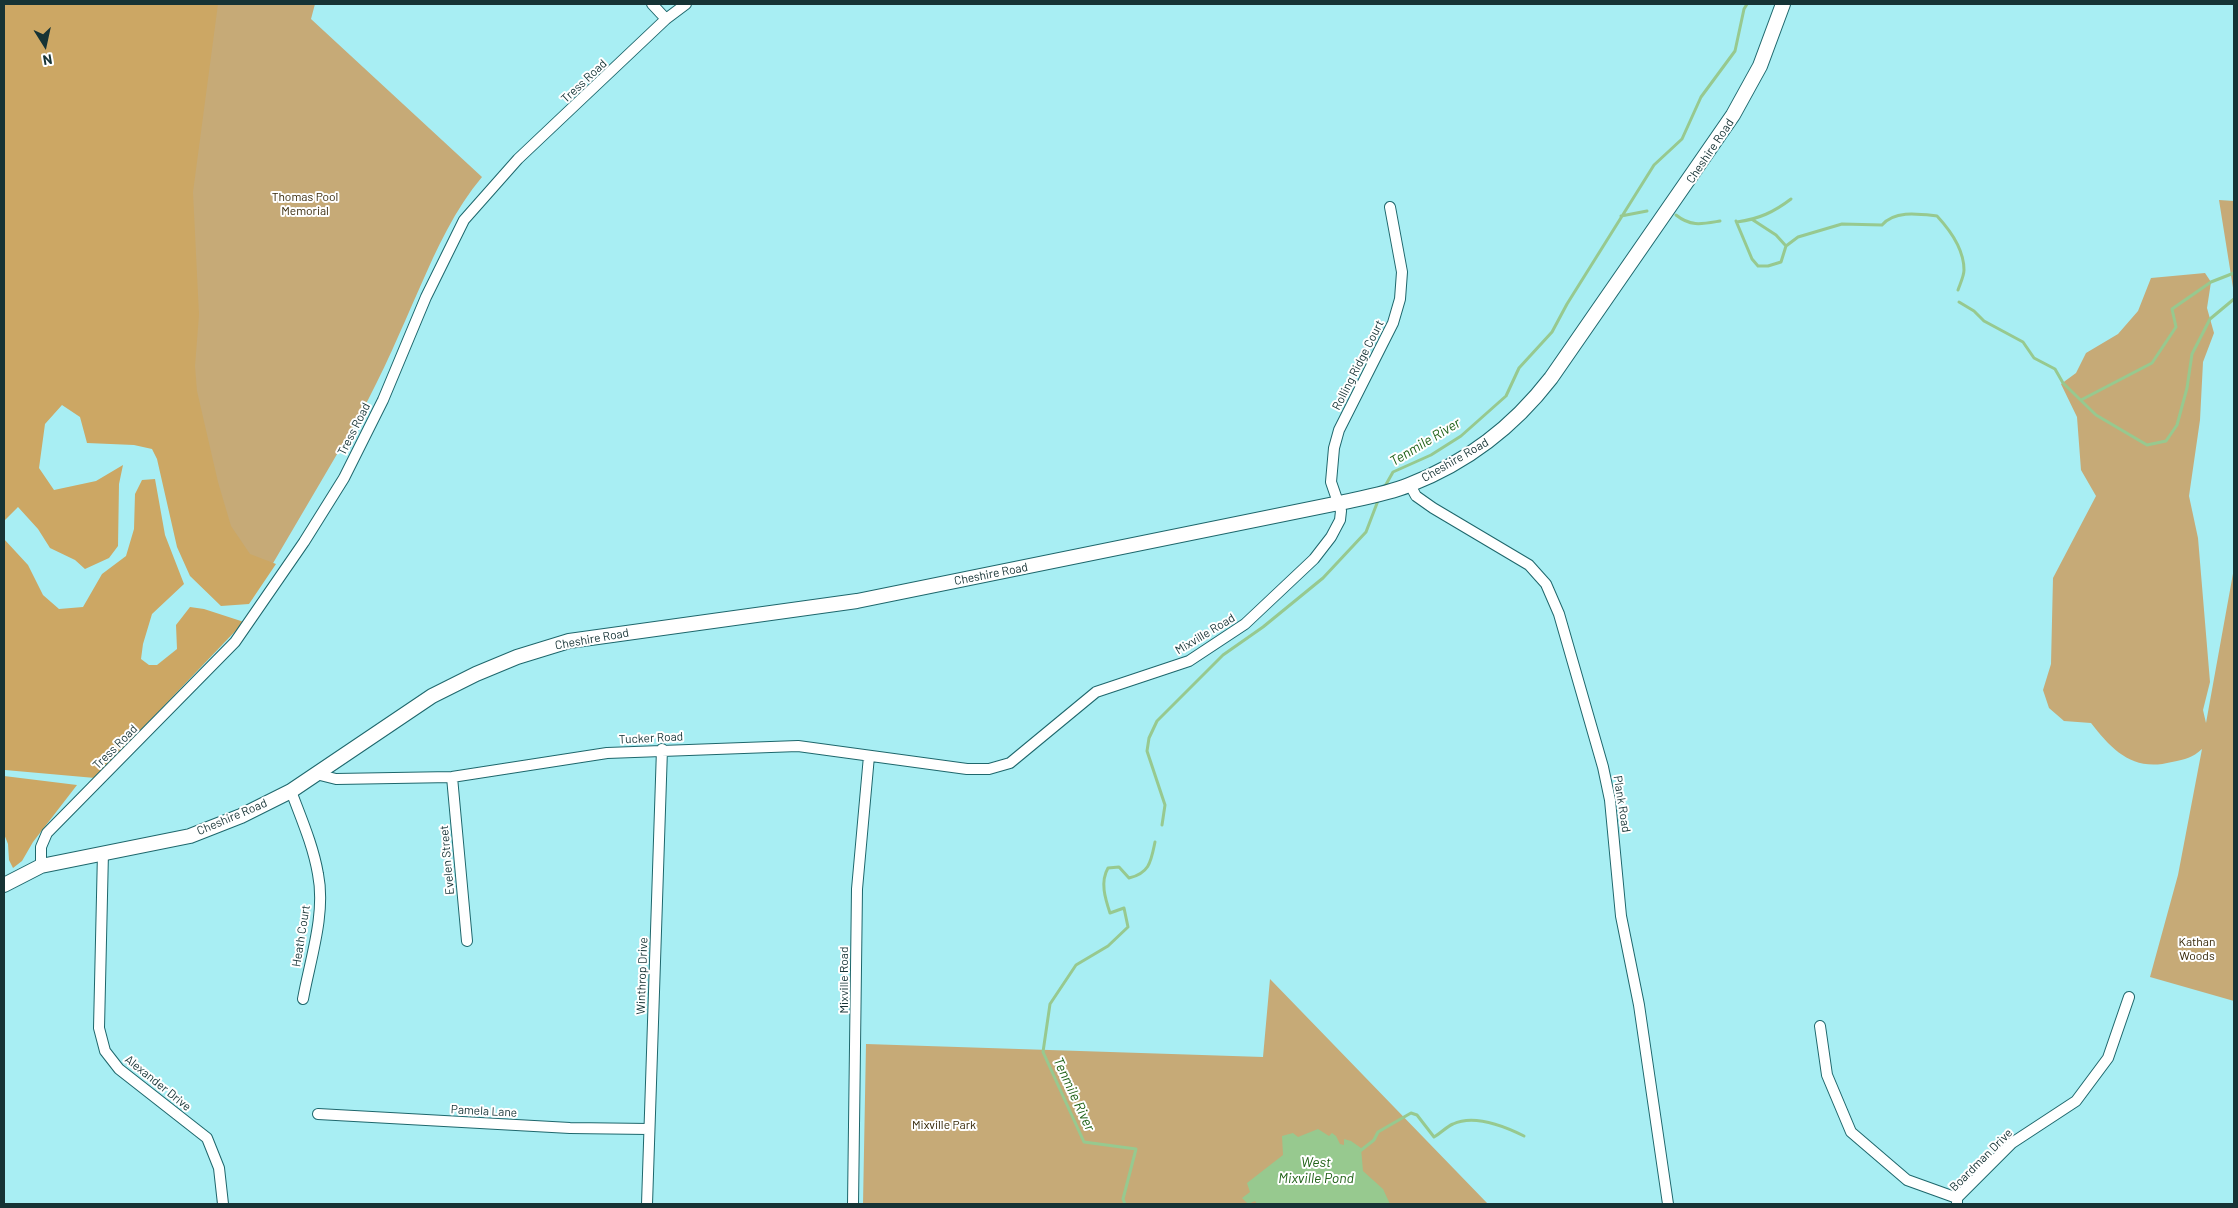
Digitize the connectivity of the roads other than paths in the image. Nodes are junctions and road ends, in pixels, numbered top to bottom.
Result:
1 (652, 4) edge
2 (686, 4) edge
3 (1783, 4) edge
4 (666, 19) junction
5 (1390, 207) dead end
6 (1410, 485) junction
7 (1339, 503) junction
8 (662, 750) junction
9 (869, 756) junction
10 (989, 769) joint
11 (316, 774) junction
12 (452, 777) junction
13 (291, 791) junction
14 (103, 852) junction
15 (41, 866) junction
16 (4, 885) edge
17 (467, 941) dead end
18 (2129, 997) dead end
19 (302, 999) dead end
20 (1820, 1026) dead end
21 (318, 1114) dead end
22 (649, 1129) junction
23 (1957, 1201) edge
24 (223, 1204) edge
25 (647, 1204) edge
26 (853, 1204) edge
27 (1668, 1204) edge

1 - 4 street
2 - 4 street, Tress Road
3 - 6 main road, Cheshire Road
4 - 15 street, Tress Road
5 - 7 street, Rolling Ridge Court
6 - 7 main road, Cheshire Road
6 - 27 street, Plank Road
7 - 10 street, Mixville Road
7 - 11 main road, Cheshire Road
8 - 9 street, Tucker Road
8 - 12 street, Tucker Road
8 - 22 street, Winthrop Drive
9 - 10 street, Tucker Road
9 - 26 street, Mixville Road
11 - 12 street, Tucker Road
11 - 13 main road, Cheshire Road
12 - 17 street, Evelen Street
13 - 14 main road, Cheshire Road
13 - 19 street, Heath Court
14 - 15 main road, Cheshire Road
14 - 24 street, Alexander Drive
15 - 16 main road, Cheshire Road
18 - 23 street, Boardman Drive
20 - 23 street
21 - 22 street, Pamela Lane
22 - 25 street, Winthrop Drive

